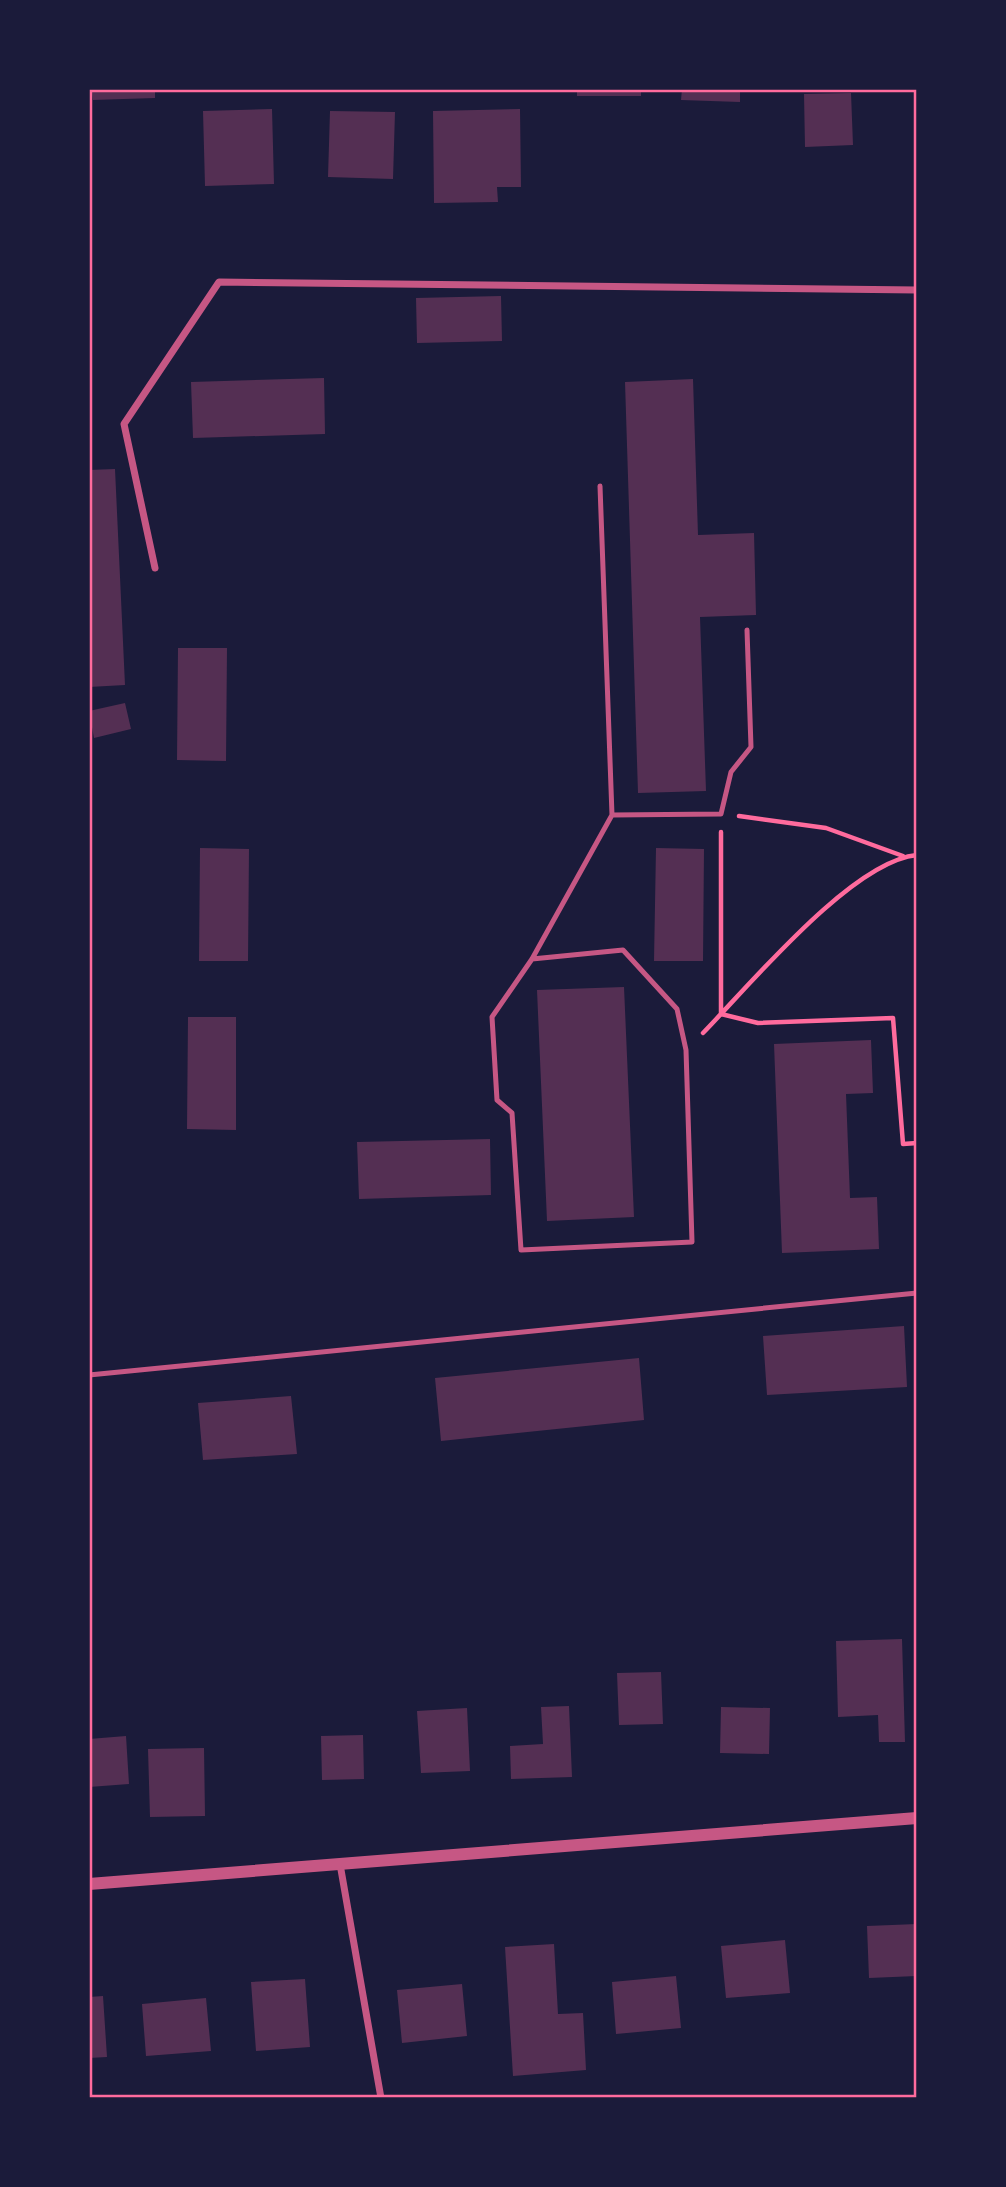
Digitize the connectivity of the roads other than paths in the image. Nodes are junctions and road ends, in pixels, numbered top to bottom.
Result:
1 (917, 290) edge
2 (600, 486) dead end
3 (155, 568) dead end
4 (747, 630) dead end
5 (612, 815) junction
6 (532, 959) junction
7 (917, 1293) edge
8 (89, 1375) edge
9 (917, 1818) edge
10 (340, 1864) junction
11 (89, 1884) edge
12 (381, 2098) edge

1 - 3 street
2 - 5 lane
4 - 5 lane
5 - 6 lane
6 - 6 lane
7 - 8 lane
9 - 10 street
10 - 11 street
10 - 12 street

